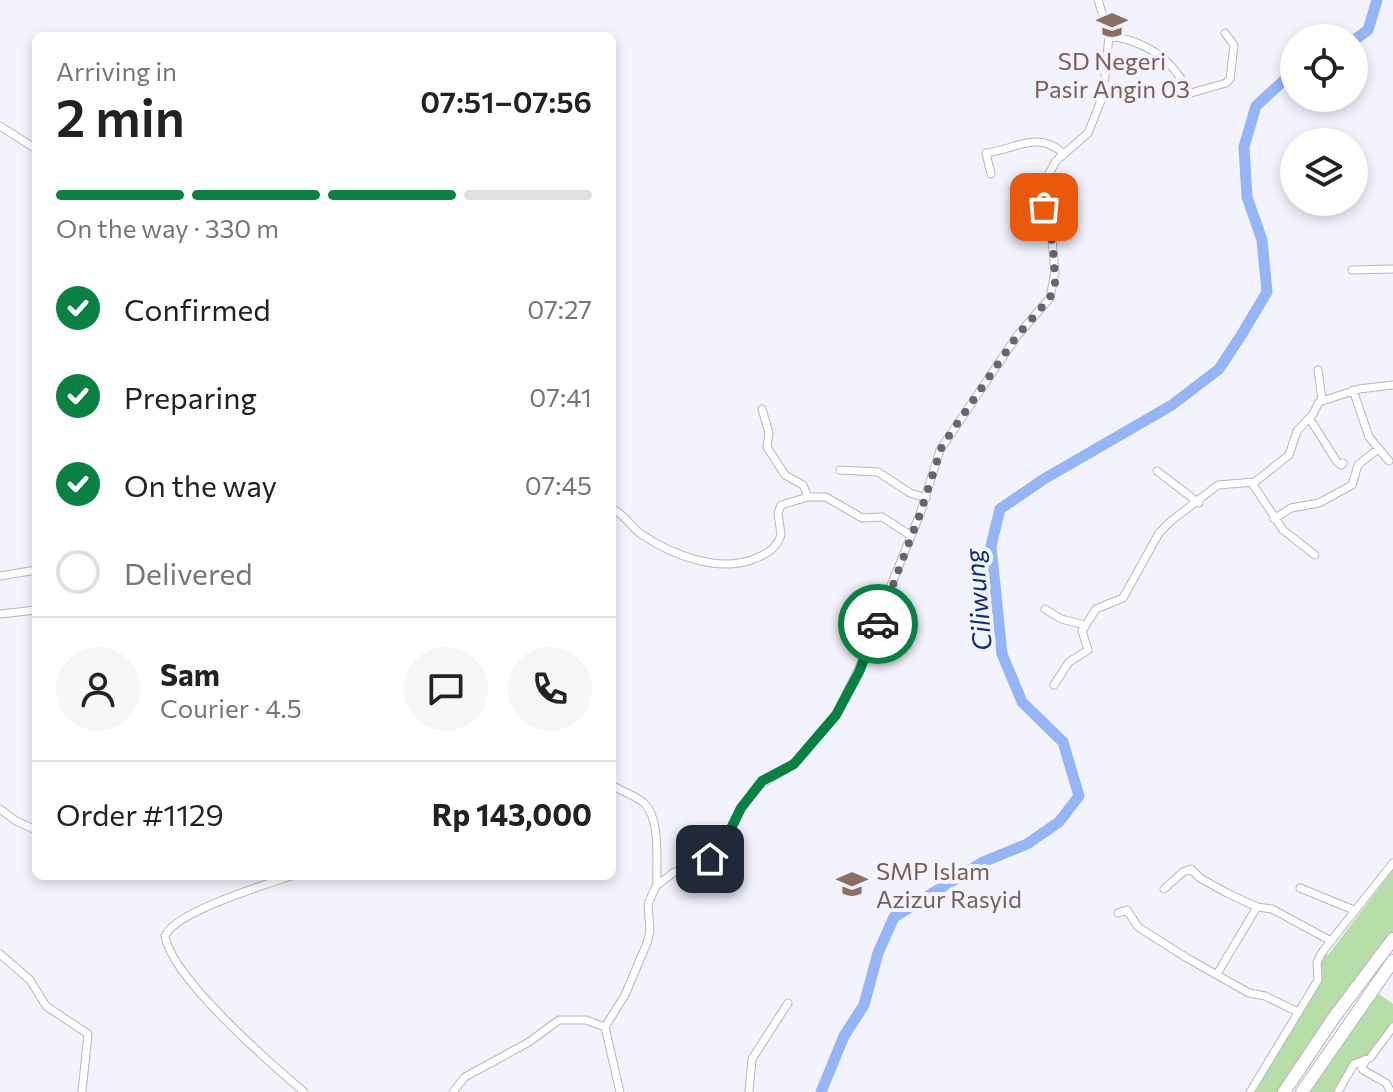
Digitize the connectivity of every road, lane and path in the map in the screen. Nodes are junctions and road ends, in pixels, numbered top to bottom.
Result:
1 (1098, 0) edge
2 (1225, 33) dead end
3 (1109, 36) junction
4 (0, 126) edge
5 (32, 146) edge
6 (1064, 154) junction
7 (991, 174) dead end
8 (1393, 269) edge
9 (1352, 270) dead end
10 (1318, 370) dead end
11 (1393, 385) edge
12 (1353, 390) junction
13 (1322, 400) junction
14 (762, 409) dead end
15 (1310, 419) junction
16 (1378, 449) junction
17 (1389, 461) dead end
18 (1343, 463) dead end
19 (840, 470) dead end
20 (1157, 471) dead end
21 (1252, 483) junction
22 (808, 497) junction
23 (926, 498) junction
24 (1199, 503) junction
25 (616, 511) edge
26 (1274, 519) junction
27 (910, 535) junction
28 (1315, 555) dead end
29 (32, 571) edge
30 (0, 576) edge
31 (1045, 609) dead end
32 (32, 610) edge
33 (0, 614) edge
34 (1085, 625) junction
35 (1054, 685) dead end
36 (616, 787) edge
37 (0, 809) edge
38 (32, 828) edge
39 (1393, 863) edge
40 (281, 880) edge
41 (657, 884) junction
42 (1300, 888) dead end
43 (1164, 889) dead end
44 (1257, 907) junction
45 (1354, 910) junction
46 (1118, 913) dead end
47 (1393, 939) edge
48 (1331, 941) junction
49 (0, 954) edge
50 (1393, 961) edge
51 (1217, 974) junction
52 (1393, 977) edge
53 (788, 1003) dead end
54 (1298, 1012) junction
55 (605, 1027) junction
56 (1393, 1027) edge
57 (1365, 1062) junction
58 (1321, 1063) junction
59 (82, 1092) edge
60 (304, 1092) edge
61 (453, 1092) edge
62 (620, 1092) edge
63 (749, 1092) edge
64 (1250, 1092) edge
65 (1284, 1092) edge
66 (1302, 1092) edge
67 (1338, 1092) edge
68 (1391, 1092) edge

1 - 3 street
2 - 3 street
3 - 6 street
4 - 5 street
6 - 7 street
6 - 23 street
8 - 9 street
10 - 13 street
11 - 12 street
12 - 13 street
12 - 16 street
13 - 15 street
14 - 22 street
15 - 18 street
15 - 21 street
16 - 17 street
16 - 26 street
19 - 23 street
20 - 24 street
21 - 24 street
21 - 26 street
22 - 25 street
22 - 27 street
23 - 27 street
24 - 34 street
26 - 28 street
27 - 41 street
29 - 30 street
31 - 34 street
32 - 33 street
34 - 35 street
36 - 41 street
37 - 38 street
39 - 45 street
40 - 60 street
41 - 55 street
42 - 45 street
43 - 44 street
44 - 48 street
44 - 51 street
45 - 48 street
46 - 51 street
47 - 65 highway
48 - 54 street
49 - 59 street
50 - 58 highway
51 - 54 street
52 - 58 highway
53 - 63 street
54 - 64 street
55 - 61 street
55 - 62 street
56 - 57 street
57 - 67 street
57 - 68 street
58 - 66 highway

